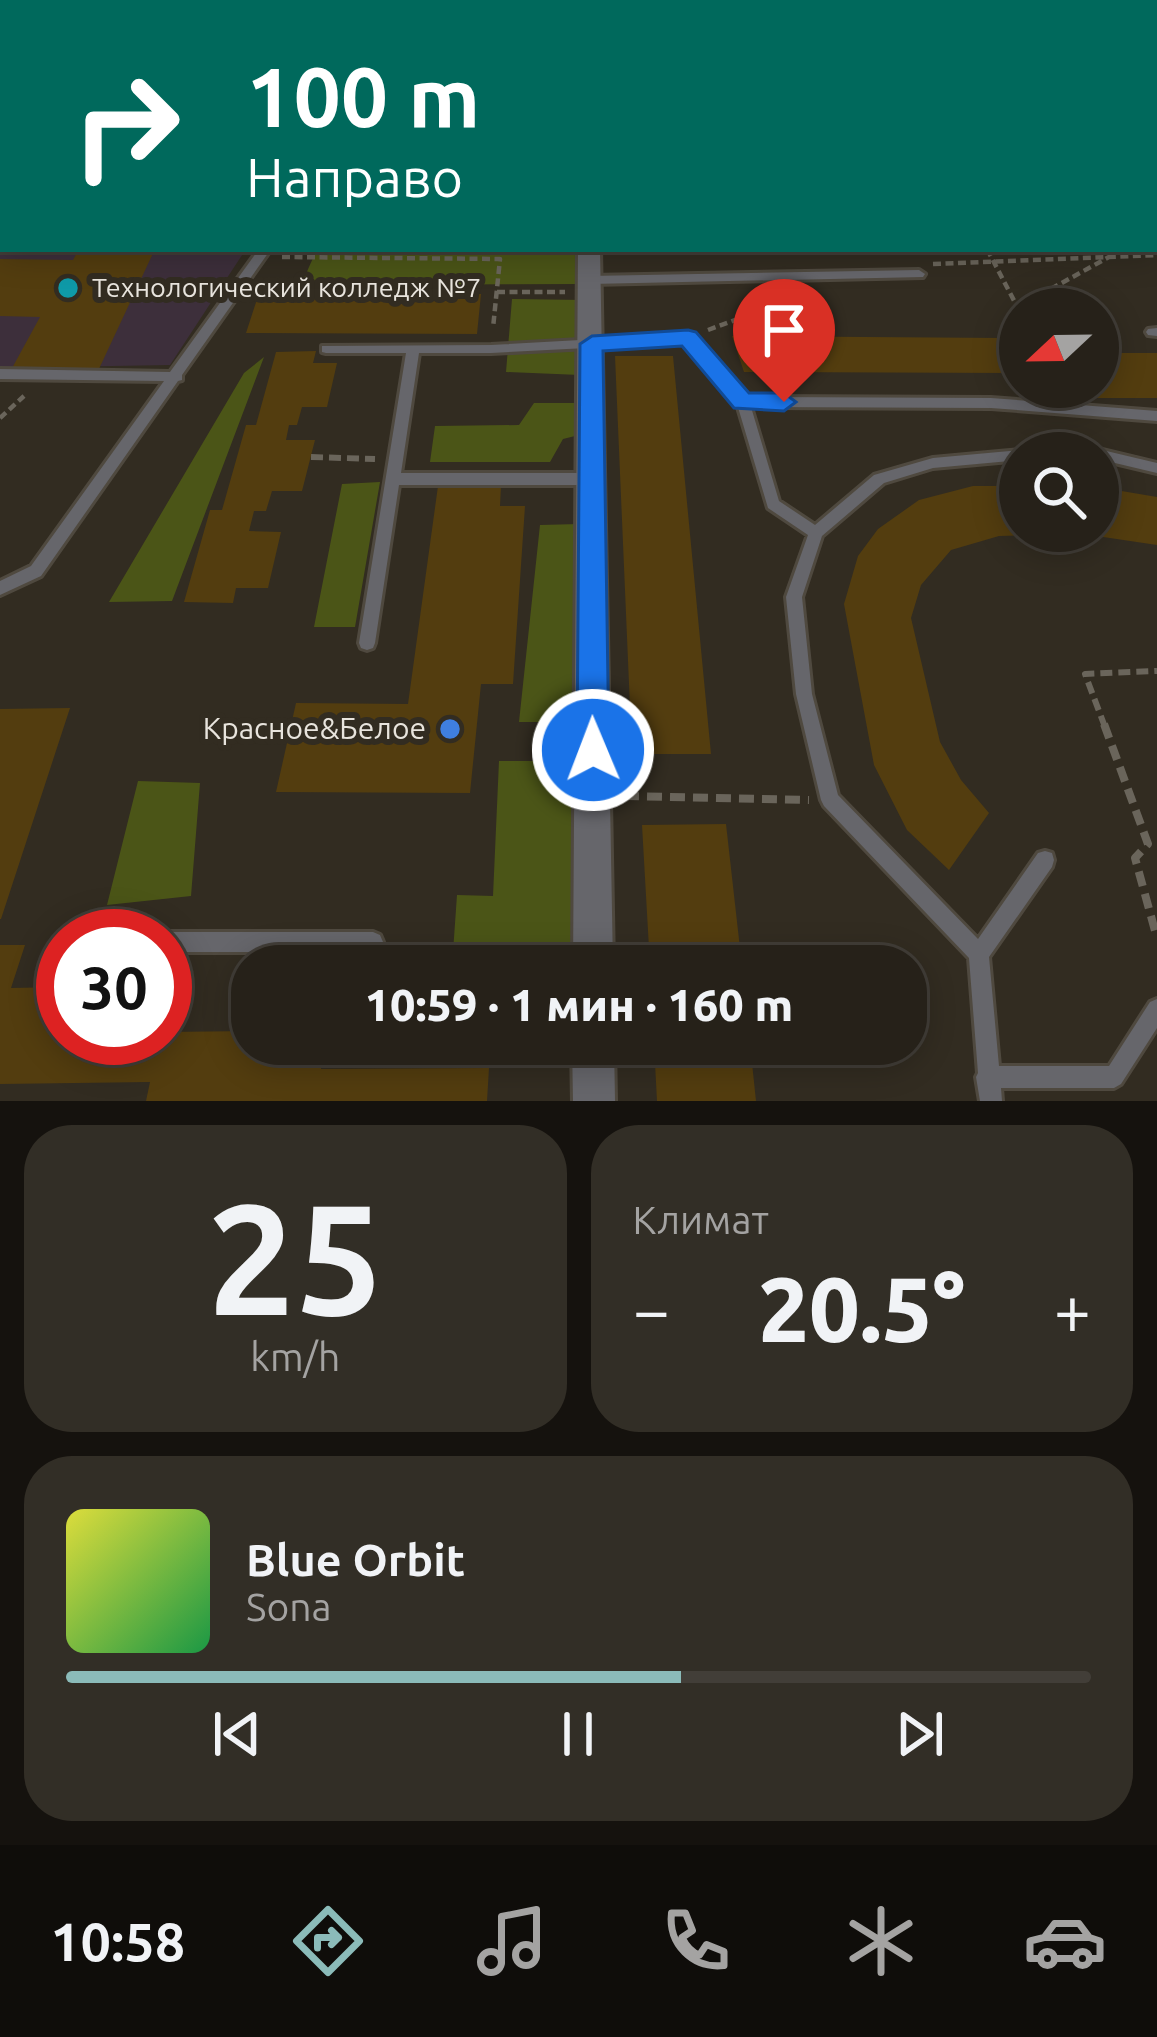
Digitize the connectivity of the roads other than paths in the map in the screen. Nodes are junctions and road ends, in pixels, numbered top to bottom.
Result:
1 (262, 253) edge
2 (590, 274) edge
3 (919, 274) road end
4 (592, 344) junction
5 (326, 349) dead end
6 (413, 349) junction
7 (0, 374) edge
8 (177, 377) junction
9 (742, 402) junction
10 (1157, 416) edge
11 (999, 457) edge
12 (1119, 459) edge
13 (1157, 468) edge
14 (590, 478) junction
15 (393, 479) junction
16 (816, 533) junction
17 (0, 588) edge
18 (367, 643) dead end
19 (1045, 860) dead end
20 (192, 942) edge
21 (373, 945) edge
22 (593, 945) edge
23 (979, 954) junction
24 (1157, 1009) edge
25 (593, 1065) edge
26 (987, 1077) junction
27 (594, 1101) edge
28 (991, 1101) edge

1 - 8 lane
2 - 3 lane
2 - 4 street
4 - 6 lane
4 - 9 lane
4 - 14 street
5 - 6 lane
6 - 15 lane
7 - 8 lane
8 - 17 lane
9 - 10 lane
9 - 16 lane
11 - 16 lane
12 - 13 lane
14 - 15 lane
14 - 22 street
15 - 18 lane
16 - 23 lane
19 - 23 lane
20 - 21 lane
23 - 26 lane
24 - 26 lane
25 - 27 street
26 - 28 lane

